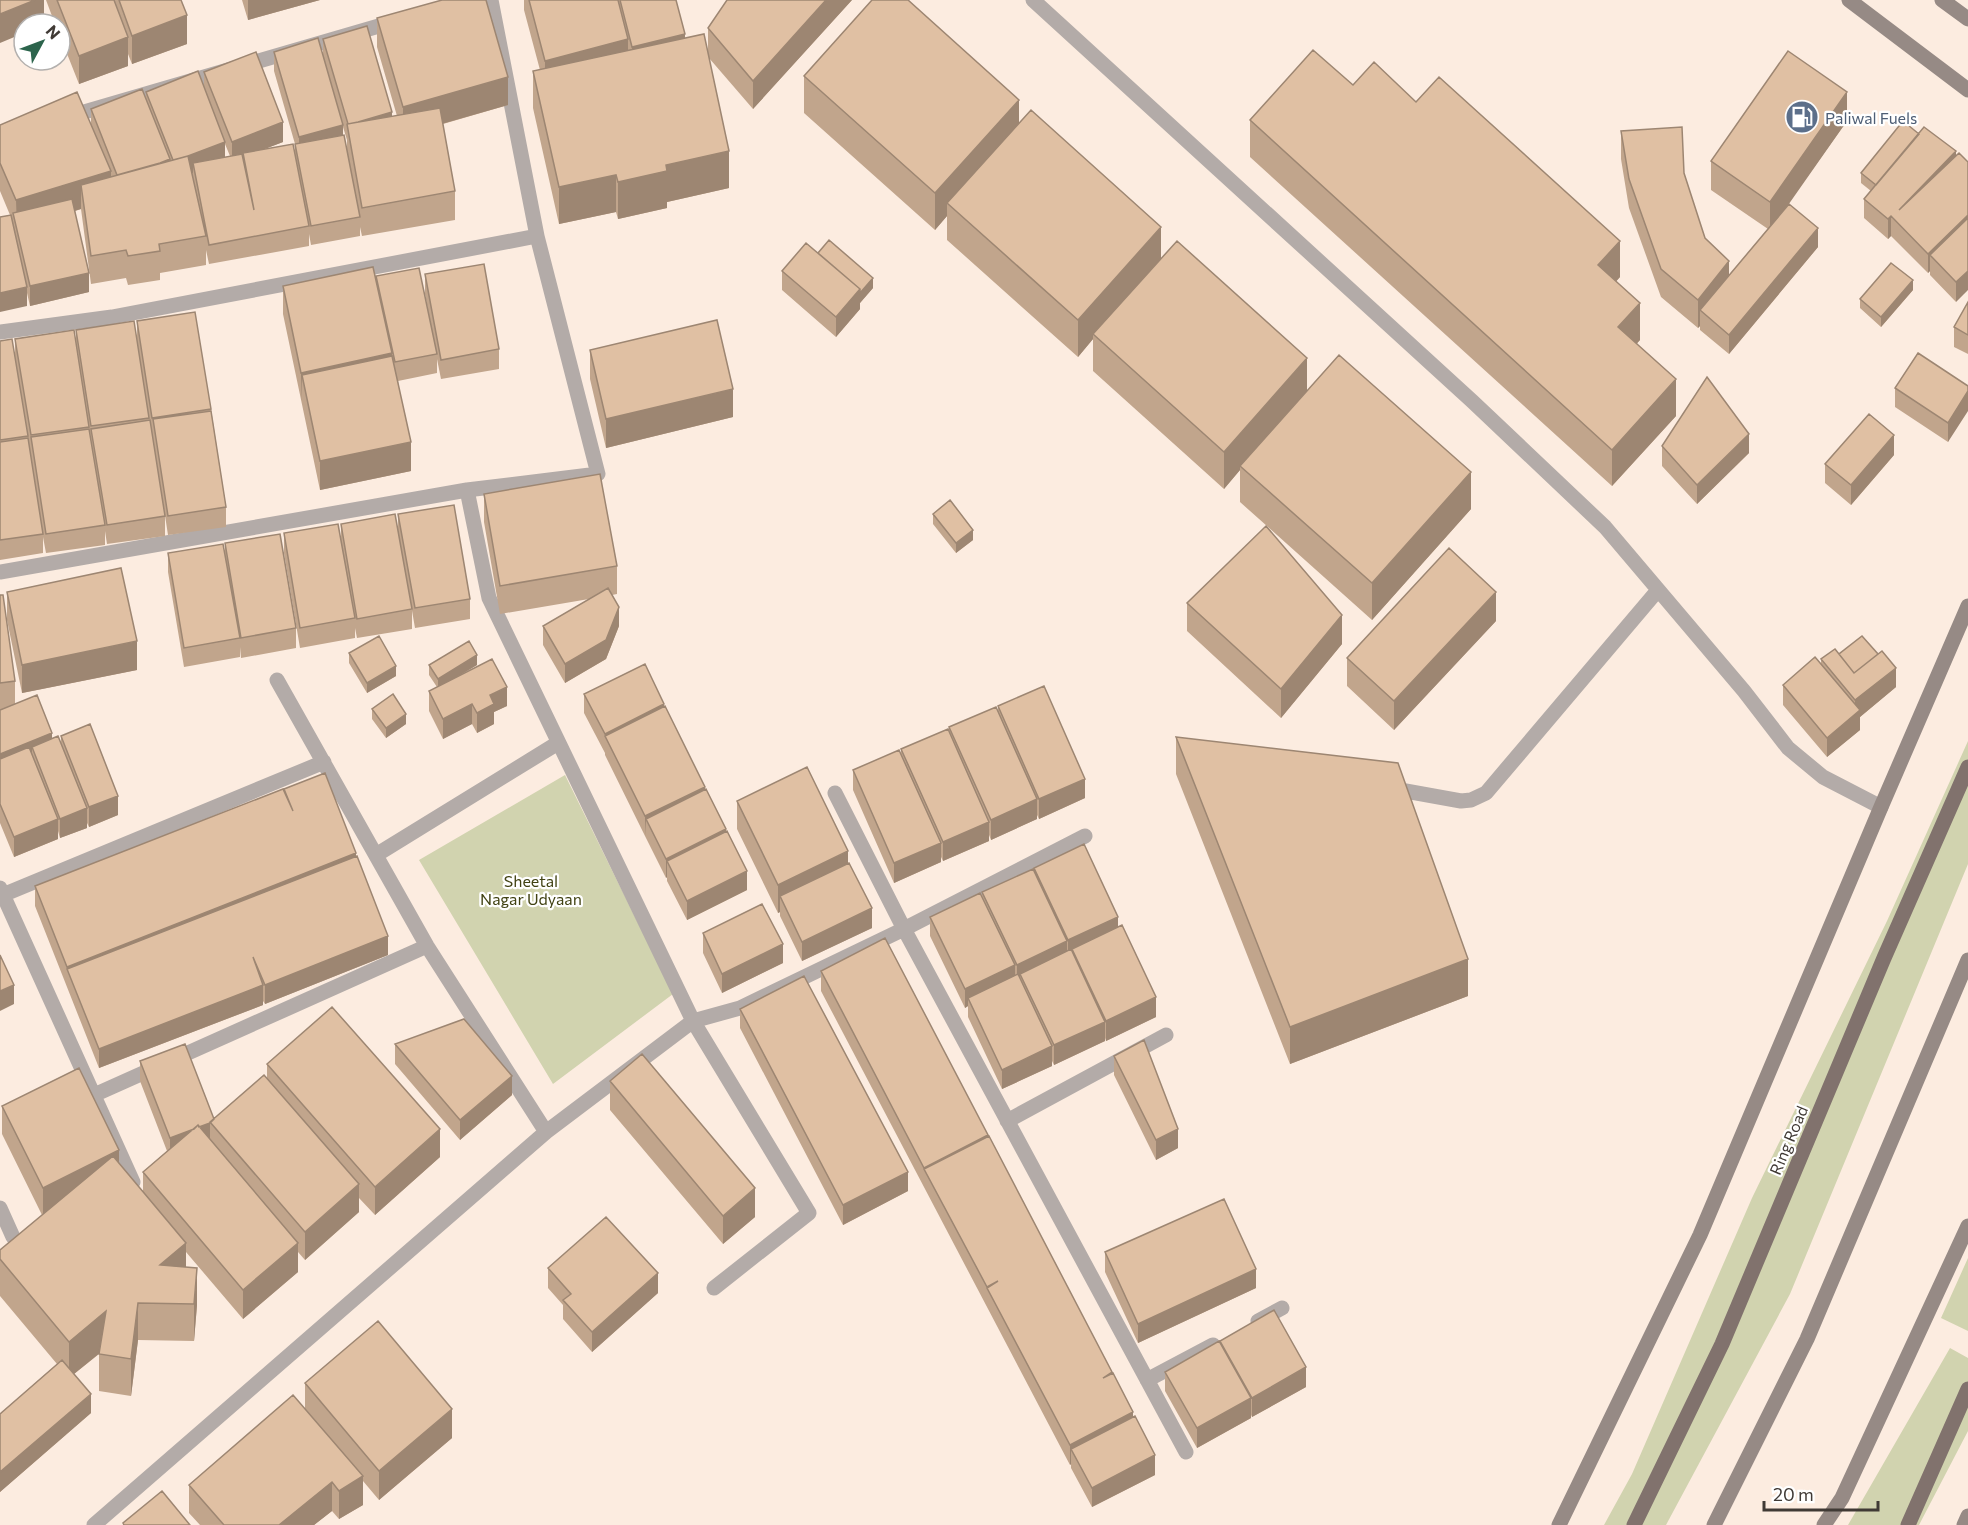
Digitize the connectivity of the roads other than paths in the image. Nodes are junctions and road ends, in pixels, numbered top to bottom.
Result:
1 (491, 0) edge
2 (1033, 0) edge
3 (1849, 0) edge
4 (1942, 0) edge
5 (415, 15) edge
6 (1968, 19) edge
7 (1968, 90) edge
8 (50, 123) edge
9 (537, 236) junction
10 (0, 332) edge
11 (467, 490) junction
12 (0, 572) edge
13 (1658, 590) junction
14 (1968, 606) edge
15 (278, 680) dead end
16 (558, 743) junction
17 (324, 762) junction
18 (1968, 767) edge
19 (1372, 784) edge
20 (835, 793) dead end
21 (1881, 807) junction
22 (1085, 836) dead end
23 (376, 855) junction
24 (1, 893) edge
25 (904, 929) junction
26 (427, 946) junction
27 (1968, 960) edge
28 (693, 1021) junction
29 (1166, 1035) dead end
30 (94, 1095) junction
31 (1007, 1121) junction
32 (546, 1132) junction
33 (133, 1182) edge
34 (0, 1208) edge
35 (1968, 1226) edge
36 (13, 1237) edge
37 (714, 1288) dead end
38 (1282, 1308) dead end
39 (1147, 1380) junction
40 (1968, 1389) edge
41 (1186, 1452) dead end
42 (1968, 1516) edge
43 (94, 1525) edge
44 (1559, 1525) edge
45 (1634, 1525) edge
46 (1714, 1525) edge
47 (1824, 1525) edge
48 (1908, 1525) edge
49 (1964, 1525) edge

1 - 9 street
2 - 13 street
3 - 7 main road
4 - 6 main road
5 - 8 street
9 - 10 street
9 - 11 street
11 - 12 street
11 - 16 street
13 - 19 street
13 - 21 street
14 - 21 main road
15 - 17 street
16 - 23 street
16 - 28 street
17 - 23 street
17 - 24 street
18 - 45 main road, Ring Road
20 - 25 street
21 - 44 main road
22 - 25 street
23 - 26 street
24 - 30 street
25 - 28 street
25 - 31 street
26 - 30 street
26 - 32 street
27 - 46 main road
28 - 32 street
28 - 37 street
29 - 31 street
30 - 33 street
31 - 39 street
32 - 43 street
34 - 36 street
35 - 47 main road
38 - 39 street
39 - 41 street
40 - 48 main road
42 - 49 main road

